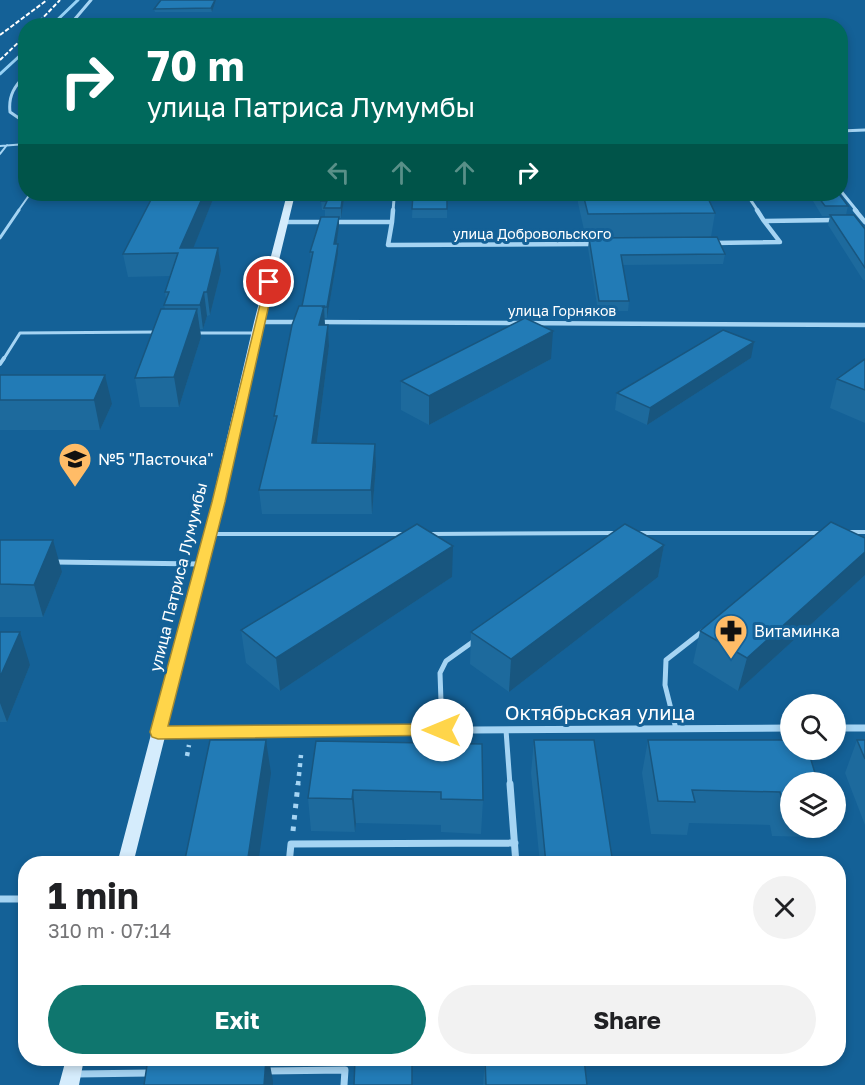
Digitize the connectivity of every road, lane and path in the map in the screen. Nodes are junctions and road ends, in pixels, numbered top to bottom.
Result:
1 (91, 0) edge
2 (76, 18) edge
3 (18, 82) edge
4 (18, 118) edge
5 (865, 130) edge
6 (848, 131) edge
7 (18, 144) edge
8 (7, 145) junction
9 (0, 146) edge
10 (0, 154) edge
11 (848, 200) edge
12 (25, 201) edge
13 (289, 201) edge
14 (394, 201) edge
15 (751, 201) edge
16 (841, 220) edge
17 (852, 220) edge
18 (764, 221) junction
19 (864, 221) edge
20 (284, 222) junction
21 (392, 222) junction
22 (0, 238) edge
23 (709, 243) edge
24 (602, 244) edge
25 (865, 325) edge
26 (258, 327) junction
27 (163, 332) edge
28 (187, 333) edge
29 (0, 364) edge
30 (829, 532) edge
31 (841, 532) edge
32 (865, 532) edge
33 (210, 534) junction
34 (412, 534) edge
35 (424, 534) edge
36 (47, 562) edge
37 (202, 564) junction
38 (708, 627) edge
39 (480, 636) edge
40 (780, 728) edge
41 (846, 728) edge
42 (865, 728) edge
43 (676, 729) junction
44 (442, 730) junction
45 (506, 730) junction
46 (158, 732) junction
47 (301, 755) dead end
48 (515, 843) junction
49 (291, 844) junction
50 (127, 856) edge
51 (290, 856) edge
52 (516, 856) edge
53 (0, 899) edge
54 (18, 899) edge
55 (253, 1071) edge
56 (72, 1073) edge
57 (161, 1073) edge
58 (344, 1085) edge

1 - 2 street
3 - 4 street
5 - 6 street
7 - 8 lane
8 - 9 lane
8 - 10 lane
11 - 19 street
12 - 22 lane
13 - 20 street, улица Патриса Лумумбы
14 - 21 street, улица Добровольского
15 - 18 street
16 - 18 street
17 - 19 street
18 - 23 street
20 - 21 street
20 - 26 street, улица Патриса Лумумбы
21 - 24 street, улица Добровольского
25 - 26 street, улица Горняков
26 - 28 lane
26 - 33 street, улица Патриса Лумумбы
27 - 29 lane
30 - 35 lane
31 - 32 lane
33 - 34 lane
33 - 37 street, улица Патриса Лумумбы
36 - 37 lane
37 - 46 street, улица Патриса Лумумбы
38 - 43 lane
39 - 44 lane
40 - 43 street, Октябрьская улица
41 - 42 street
43 - 45 street, Октябрьская улица
44 - 45 street, Октябрьская улица
44 - 46 street, Октябрьская улица
45 - 48 lane
46 - 50 street, улица Патриса Лумумбы
47 - 49 path
48 - 49 lane
48 - 52 lane
49 - 51 lane
53 - 54 lane
55 - 58 lane
56 - 57 lane

